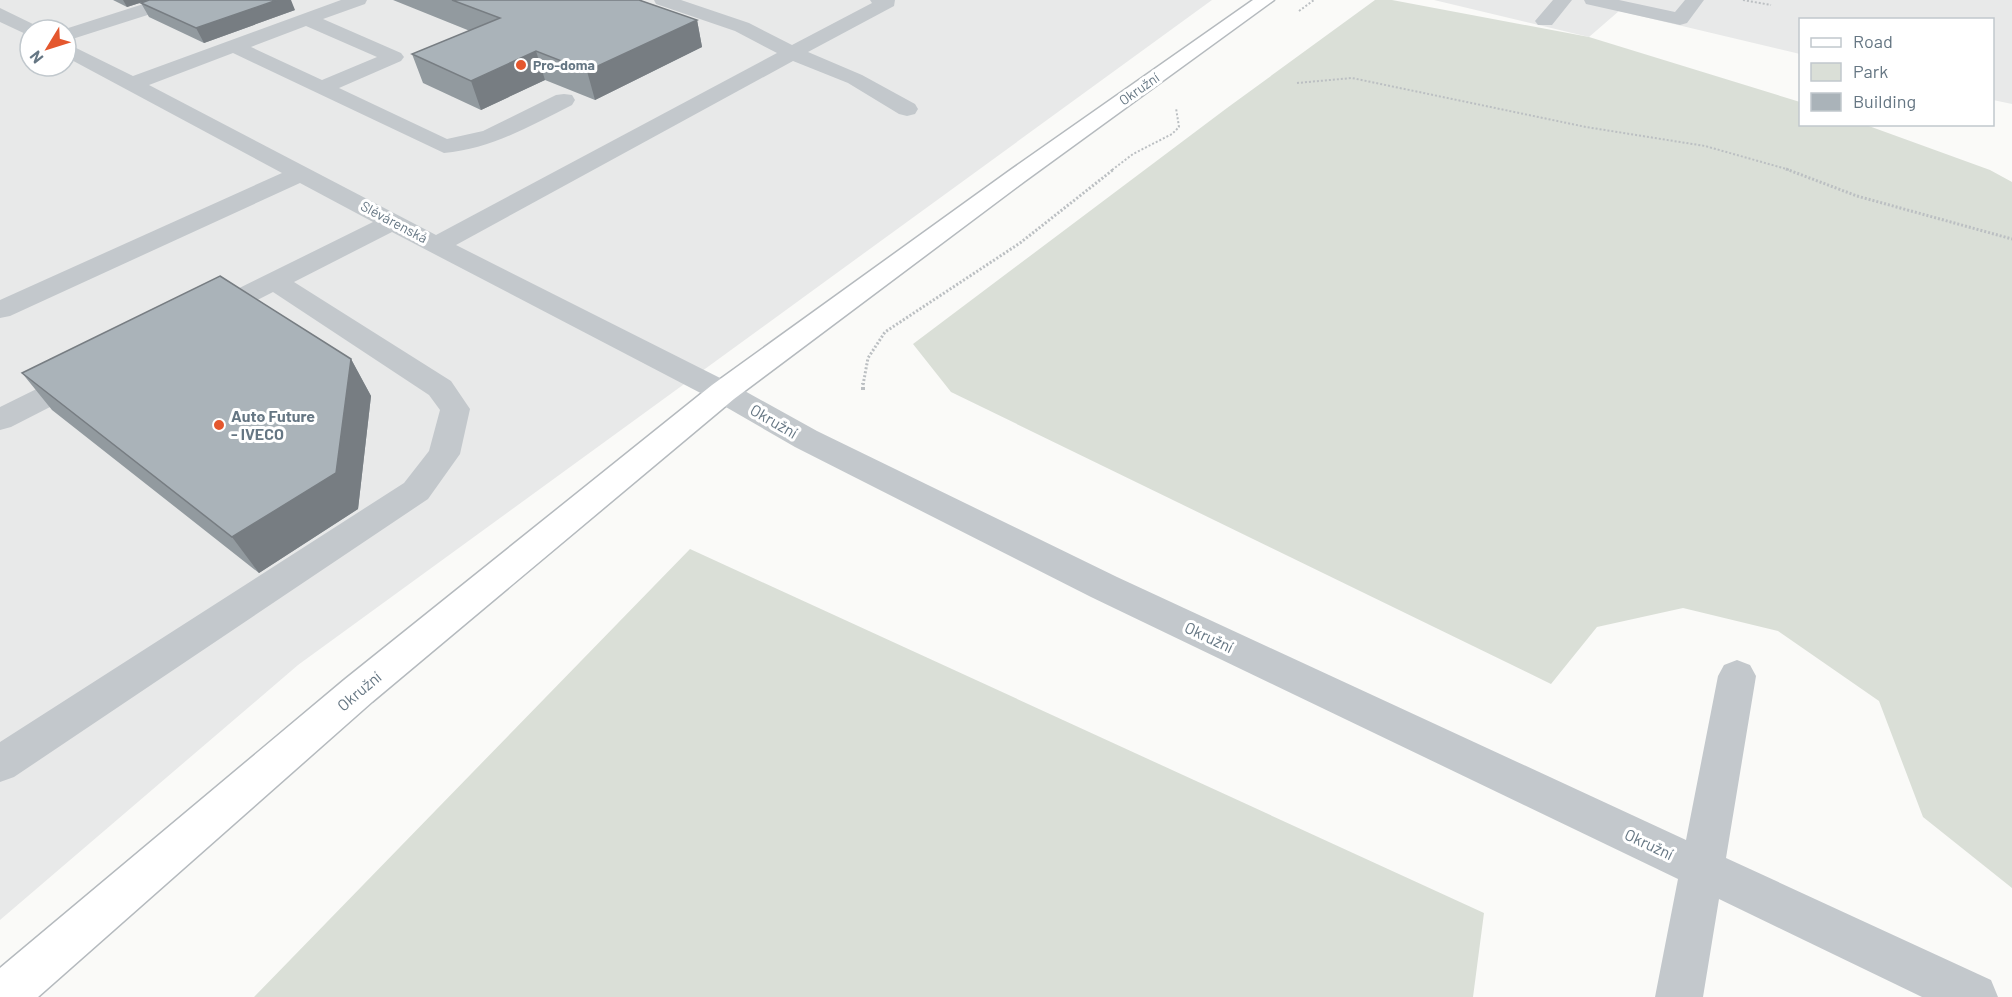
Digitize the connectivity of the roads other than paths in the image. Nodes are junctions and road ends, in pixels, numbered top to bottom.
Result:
1 (175, 0) edge
2 (358, 0) edge
3 (663, 0) edge
4 (1265, 0) edge
5 (1563, 0) edge
6 (1593, 0) edge
7 (1695, 0) edge
8 (887, 1) edge
9 (0, 14) edge
10 (306, 19) junction
11 (1545, 21) dead end
12 (18, 24) edge
13 (78, 31) edge
14 (233, 46) junction
15 (792, 53) junction
16 (78, 55) edge
17 (132, 84) junction
18 (321, 88) junction
19 (564, 100) dead end
20 (907, 109) dead end
21 (302, 173) junction
22 (392, 222) junction
23 (436, 244) junction
24 (274, 281) junction
25 (0, 310) edge
26 (180, 329) edge
27 (106, 366) edge
28 (723, 392) junction
29 (0, 420) edge
30 (1737, 676) dead end
31 (0, 764) edge
32 (1702, 869) junction
33 (2, 997) edge
34 (1679, 997) edge
35 (1974, 997) edge

1 - 13 street
2 - 10 street
3 - 15 street
4 - 28 main road, Okružní
5 - 11 street
6 - 7 street
8 - 15 street
9 - 12 street
10 - 14 street
10 - 18 street
14 - 17 street
14 - 18 street
15 - 20 street
15 - 23 street
16 - 17 street, Slévárenská
17 - 21 street, Slévárenská
18 - 19 street
21 - 22 street, Slévárenská
21 - 25 street
22 - 23 street, Slévárenská
22 - 24 street
23 - 28 street, Slévárenská
24 - 26 street
24 - 31 street
27 - 29 street
28 - 32 street, Okružní
28 - 33 main road, Okružní
30 - 32 street
32 - 34 street
32 - 35 street, Okružní

